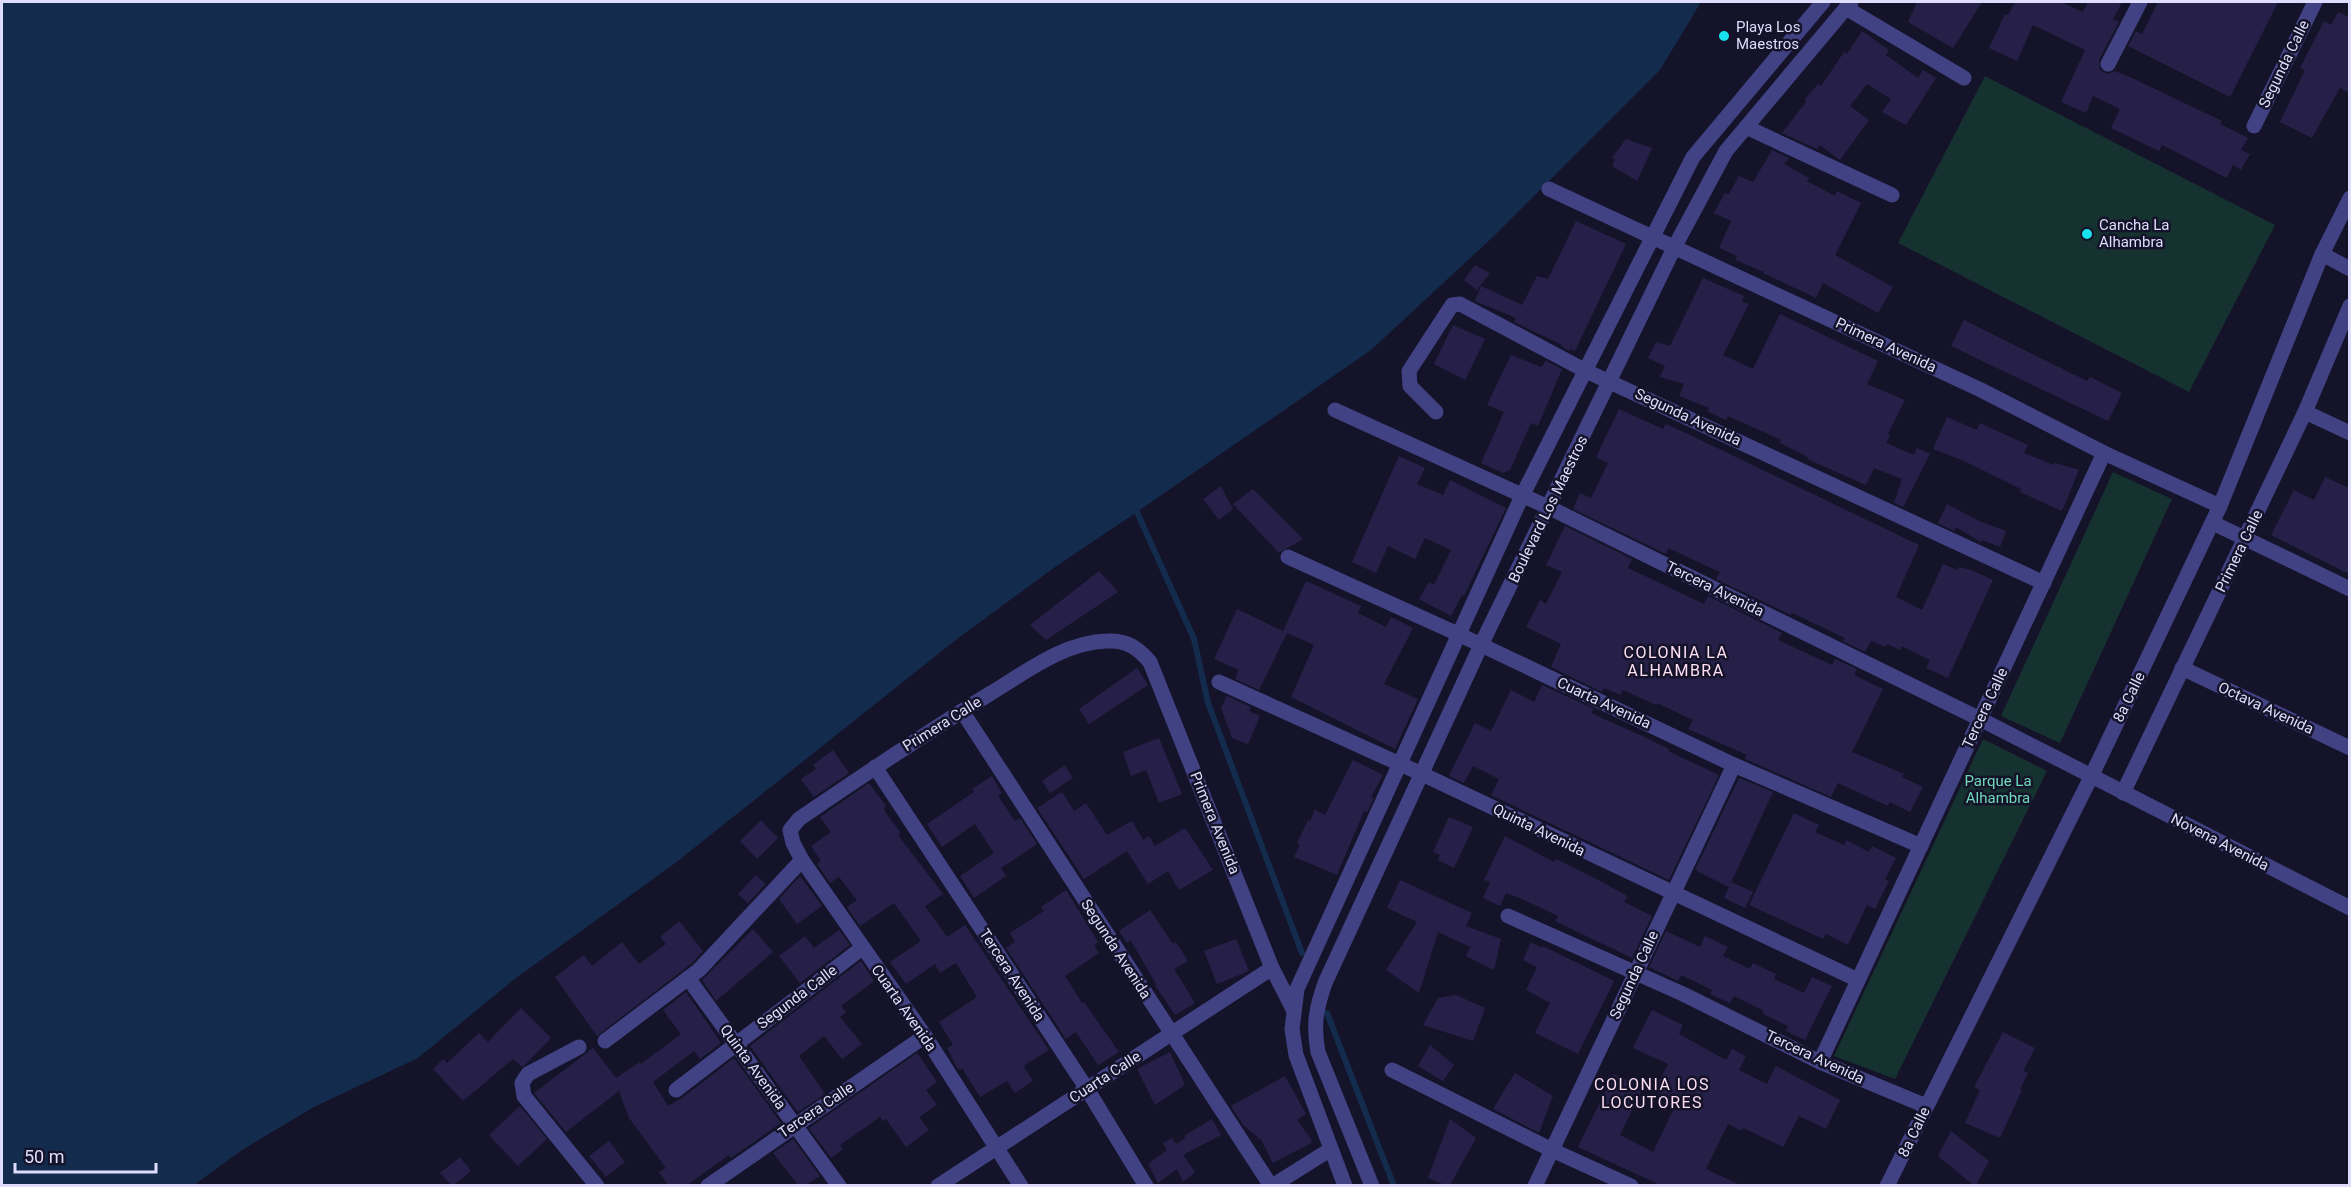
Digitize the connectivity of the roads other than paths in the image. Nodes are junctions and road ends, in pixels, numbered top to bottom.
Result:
1 (1823, 2) edge
2 (2140, 2) edge
3 (2315, 2) edge
4 (1849, 5) edge
5 (2109, 64) dead end
6 (1964, 78) dead end
7 (2254, 126) dead end
8 (1746, 127) junction
9 (1549, 189) dead end
10 (1892, 195) dead end
11 (2349, 198) edge
12 (1653, 238) junction
13 (1675, 246) junction
14 (2322, 254) junction
15 (2349, 268) edge
16 (2349, 306) edge
17 (1586, 371) junction
18 (1610, 381) junction
19 (1335, 410) dead end
20 (1436, 412) dead end
21 (2305, 412) junction
22 (2349, 433) edge
23 (2104, 453) junction
24 (1522, 496) junction
25 (2220, 506) junction
26 (1548, 507) junction
27 (2213, 523) junction
28 (2245, 538) junction
29 (1288, 557) dead end
30 (2044, 583) junction
31 (2349, 589) edge
32 (1458, 634) junction
33 (1106, 641) joint
34 (1481, 645) junction
35 (2182, 668) junction
36 (1219, 682) dead end
37 (962, 711) junction
38 (1980, 719) junction
39 (2349, 748) edge
40 (1400, 764) junction
41 (1734, 765) junction
42 (875, 767) junction
43 (1422, 774) junction
44 (2091, 777) junction
45 (2123, 793) junction
46 (790, 830) joint
47 (1920, 846) junction
48 (802, 860) junction
49 (1673, 894) junction
50 (2349, 908) edge
51 (1508, 916) dead end
52 (862, 948) junction
53 (1272, 968) junction
54 (1635, 972) junction
55 (688, 978) junction
56 (1858, 980) junction
57 (1293, 1011) junction
58 (1315, 1012) junction
59 (1172, 1034) junction
60 (925, 1036) junction
61 (604, 1041) dead end
62 (736, 1044) junction
63 (579, 1047) dead end
64 (1820, 1062) junction
65 (1392, 1070) dead end
66 (1087, 1089) junction
67 (676, 1090) dead end
68 (1926, 1106) junction
69 (794, 1125) junction
70 (996, 1148) junction
71 (1330, 1149) junction
72 (1552, 1150) junction
73 (597, 1185) edge
74 (708, 1185) edge
75 (839, 1185) edge
76 (938, 1185) edge
77 (1021, 1185) edge
78 (1146, 1185) edge
79 (1271, 1185) edge
80 (1345, 1185) edge
81 (1372, 1185) edge
82 (1535, 1185) edge
83 (1631, 1185) edge
84 (1887, 1185) edge

1 - 12 street, Boulevard Los Maestros
2 - 5 street
3 - 7 street, Segunda Calle
4 - 6 street
4 - 8 street, Boulevard Los Maestros
8 - 10 street
8 - 13 street, Boulevard Los Maestros
9 - 12 street, Primera Avenida
11 - 14 street, 8a Calle
12 - 13 street, Primera Avenida
12 - 17 street, Boulevard Los Maestros
13 - 18 street, Boulevard Los Maestros
13 - 23 street, Primera Avenida
14 - 15 street
14 - 25 street, 8a Calle
16 - 21 street, Primera Calle
17 - 18 street, Segunda Avenida
17 - 20 street, Segunda Avenida
17 - 24 street, Boulevard Los Maestros
18 - 26 street, Boulevard Los Maestros
18 - 30 street, Segunda Avenida
19 - 24 street, Tercera Avenida
21 - 22 street
21 - 28 street, Primera Calle
23 - 25 street, Primera Avenida
23 - 30 street, Tercera Calle
24 - 26 street, Tercera Avenida
24 - 32 street, Boulevard Los Maestros
25 - 27 street, 8a Calle
26 - 34 street, Boulevard Los Maestros
26 - 38 street, Tercera Avenida
27 - 28 street
27 - 44 street, 8a Calle
28 - 31 street
28 - 35 street, Primera Calle
29 - 32 street, Cuarta Avenida
30 - 38 street, Tercera Calle
32 - 34 street, Cuarta Avenida
32 - 40 street, Boulevard Los Maestros
33 - 37 street, Primera Calle
33 - 53 street, Primera Avenida
34 - 41 street, Cuarta Avenida
34 - 43 street, Boulevard Los Maestros
35 - 39 street, Octava Avenida
35 - 45 street, Primera Calle
36 - 40 street, Quinta Avenida
37 - 42 street, Primera Calle
37 - 59 street, Segunda Avenida
38 - 44 street, Tercera Avenida
38 - 47 street, Tercera Calle
40 - 43 street, Quinta Avenida
40 - 57 street, Boulevard Los Maestros
41 - 47 street, Cuarta Avenida
41 - 49 street, Segunda Calle
42 - 46 street, Primera Calle
42 - 66 street, Tercera Avenida
43 - 49 street, Quinta Avenida
43 - 58 street, Boulevard Los Maestros
44 - 45 street, Novena Avenida
44 - 68 street, 8a Calle
45 - 50 street, Novena Avenida
46 - 48 street, Cuarta Avenida
47 - 56 street, Tercera Calle
48 - 52 street, Cuarta Avenida
48 - 55 street
49 - 54 street, Segunda Calle
49 - 56 street, Quinta Avenida
51 - 54 street, Tercera Avenida
52 - 60 street, Cuarta Avenida
52 - 62 street, Segunda Calle
53 - 57 street, Primera Avenida
53 - 59 street, Cuarta Calle
54 - 64 street, Tercera Avenida
54 - 72 street, Segunda Calle
55 - 61 street
55 - 62 street, Quinta Avenida
56 - 64 street, Tercera Calle
57 - 58 street
57 - 71 street
58 - 81 street, Boulevard Los Maestros
59 - 66 street, Cuarta Calle
59 - 79 street, Segunda Avenida
60 - 69 street, Tercera Calle
60 - 70 street, Cuarta Avenida
62 - 67 street, Segunda Calle
62 - 69 street, Quinta Avenida
63 - 73 street
64 - 68 street, Tercera Avenida
65 - 72 street
66 - 70 street, Cuarta Calle
66 - 78 street, Tercera Avenida
68 - 84 street, 8a Calle
69 - 74 street, Tercera Calle
69 - 75 street, Quinta Avenida
70 - 76 street, Cuarta Calle
70 - 77 street, Cuarta Avenida
71 - 79 street
71 - 80 street
72 - 82 street, Segunda Calle
72 - 83 street

